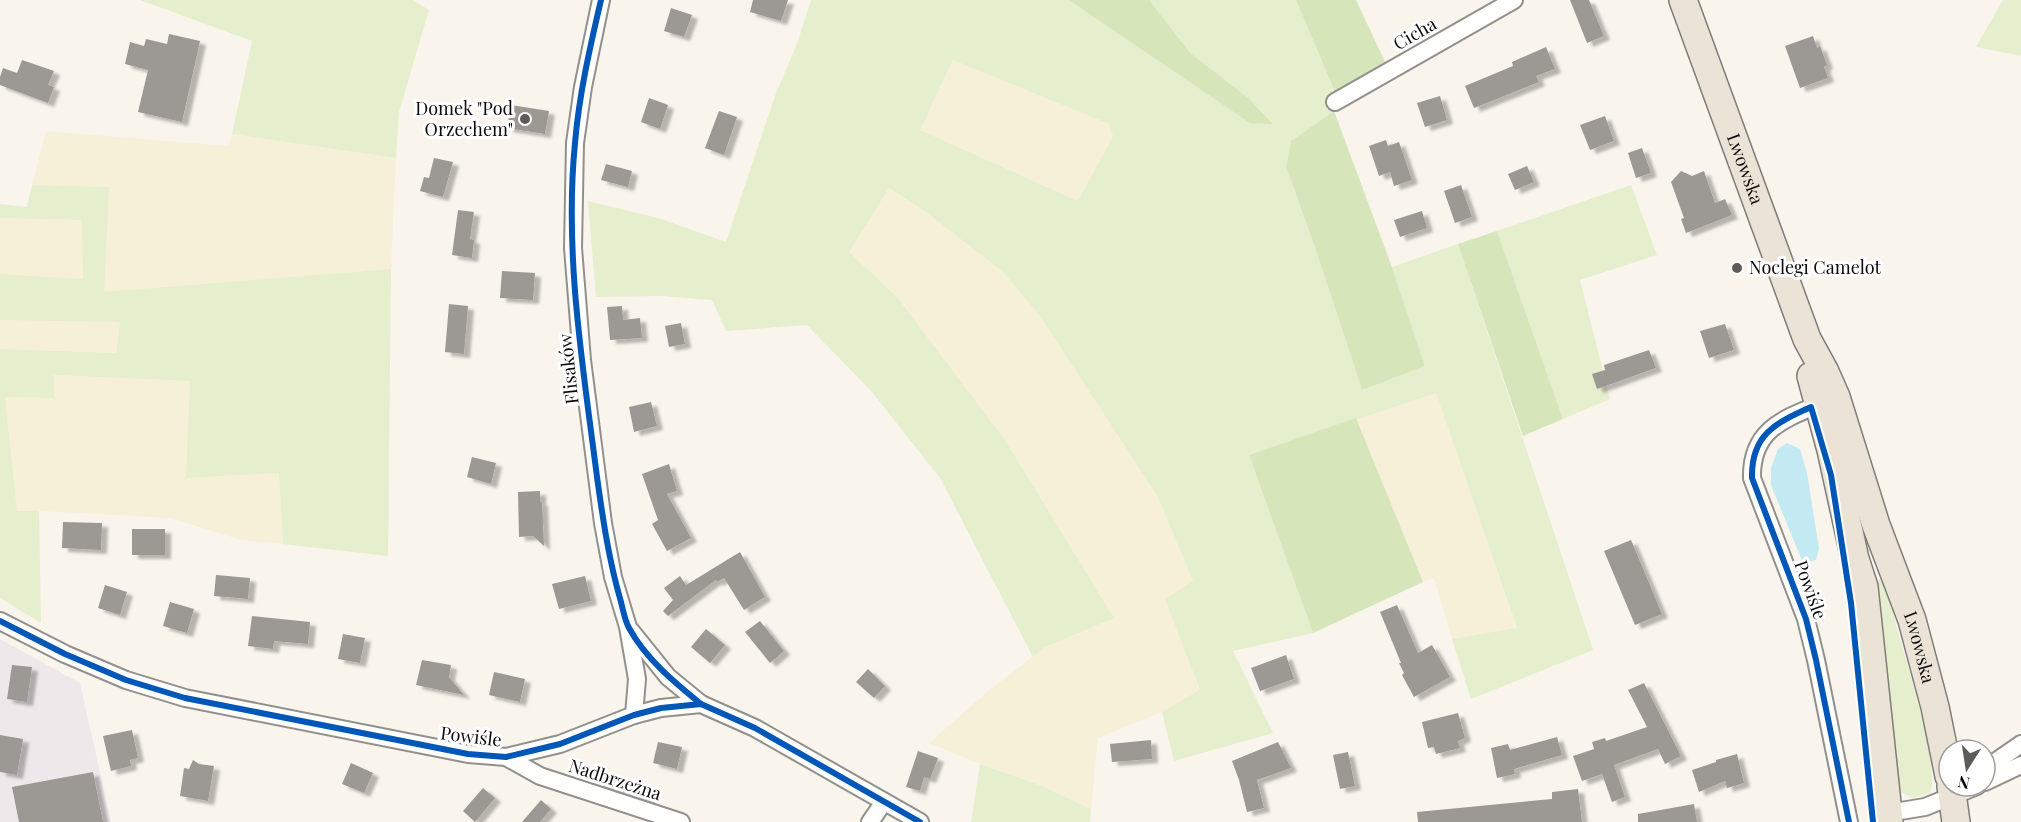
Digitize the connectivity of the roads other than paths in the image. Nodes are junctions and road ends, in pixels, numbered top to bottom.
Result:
1 (602, 0) edge
2 (1514, 0) edge
3 (1683, 0) edge
4 (1335, 102) dead end
5 (1827, 401) junction
6 (1876, 525) junction
7 (1864, 587) junction
8 (0, 621) edge
9 (628, 627) junction
10 (700, 704) junction
11 (634, 715) junction
12 (1946, 738) edge
13 (2021, 744) edge
14 (506, 757) junction
15 (1997, 761) edge
16 (2021, 765) edge
17 (1997, 776) edge
18 (1946, 798) edge
19 (884, 802) junction
20 (1888, 818) edge
21 (681, 822) edge
22 (870, 822) edge
23 (921, 822) edge
24 (1849, 822) edge

1 - 9 street, Flisaków
2 - 4 street, Cicha
3 - 5 main road, Lwowska
5 - 6 main road, Lwowska
5 - 7 main road, Lwowska
5 - 24 street, Powiśle
6 - 7 main road, Lwowska
6 - 12 main road, Lwowska
7 - 20 main road, Lwowska
8 - 14 street, Powiśle
9 - 10 street, Flisaków
9 - 11 street, Flisaków
10 - 11 street, Powiśle
10 - 19 street, Powiśle
11 - 14 street, Powiśle
13 - 15 street
14 - 21 street, Nadbrzeżna
16 - 17 street
18 - 20 street
19 - 22 street
19 - 23 street, Powiśle

